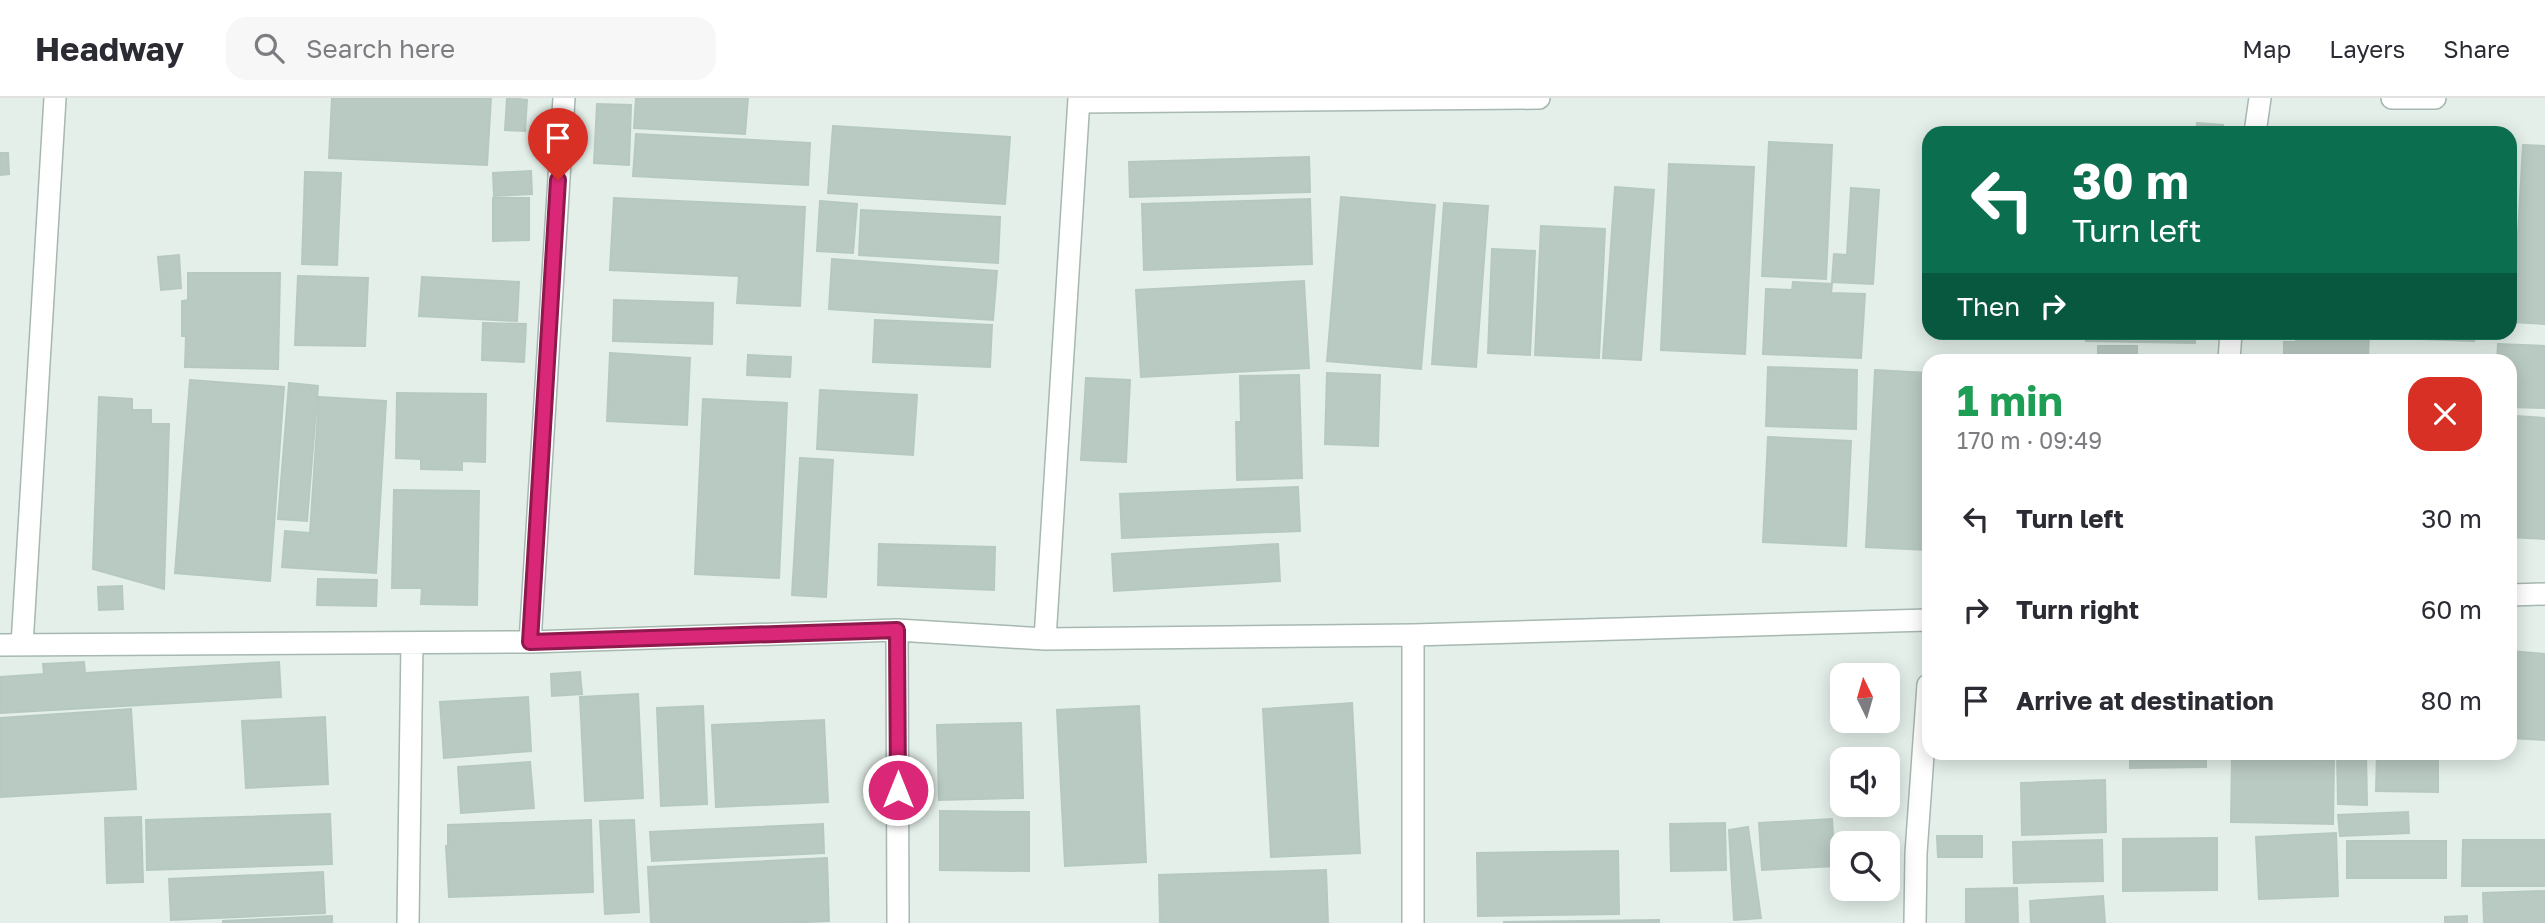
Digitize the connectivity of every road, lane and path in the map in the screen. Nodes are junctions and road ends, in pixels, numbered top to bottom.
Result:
1 (55, 98) edge
2 (564, 98) edge
3 (1539, 98) edge
4 (2260, 98) edge
5 (2392, 98) edge
6 (2418, 98) edge
7 (2435, 98) edge
8 (1079, 100) edge
9 (2256, 126) edge
10 (2545, 594) edge
11 (2517, 595) edge
12 (1922, 620) edge
13 (897, 630) junction
14 (1413, 635) junction
15 (1045, 639) junction
16 (530, 642) junction
17 (412, 643) junction
18 (0, 645) edge
19 (22, 645) junction
20 (1923, 760) edge
21 (408, 923) edge
22 (898, 923) edge
23 (1413, 923) edge
24 (1915, 923) edge

1 - 19 street
2 - 16 street
3 - 8 street
4 - 9 street
5 - 6 street
6 - 7 street
8 - 15 street
10 - 11 street
12 - 14 street
13 - 15 street
13 - 16 street
13 - 22 street
14 - 15 street
14 - 23 street
16 - 17 street
17 - 19 street
17 - 21 street
18 - 19 street
20 - 24 street

